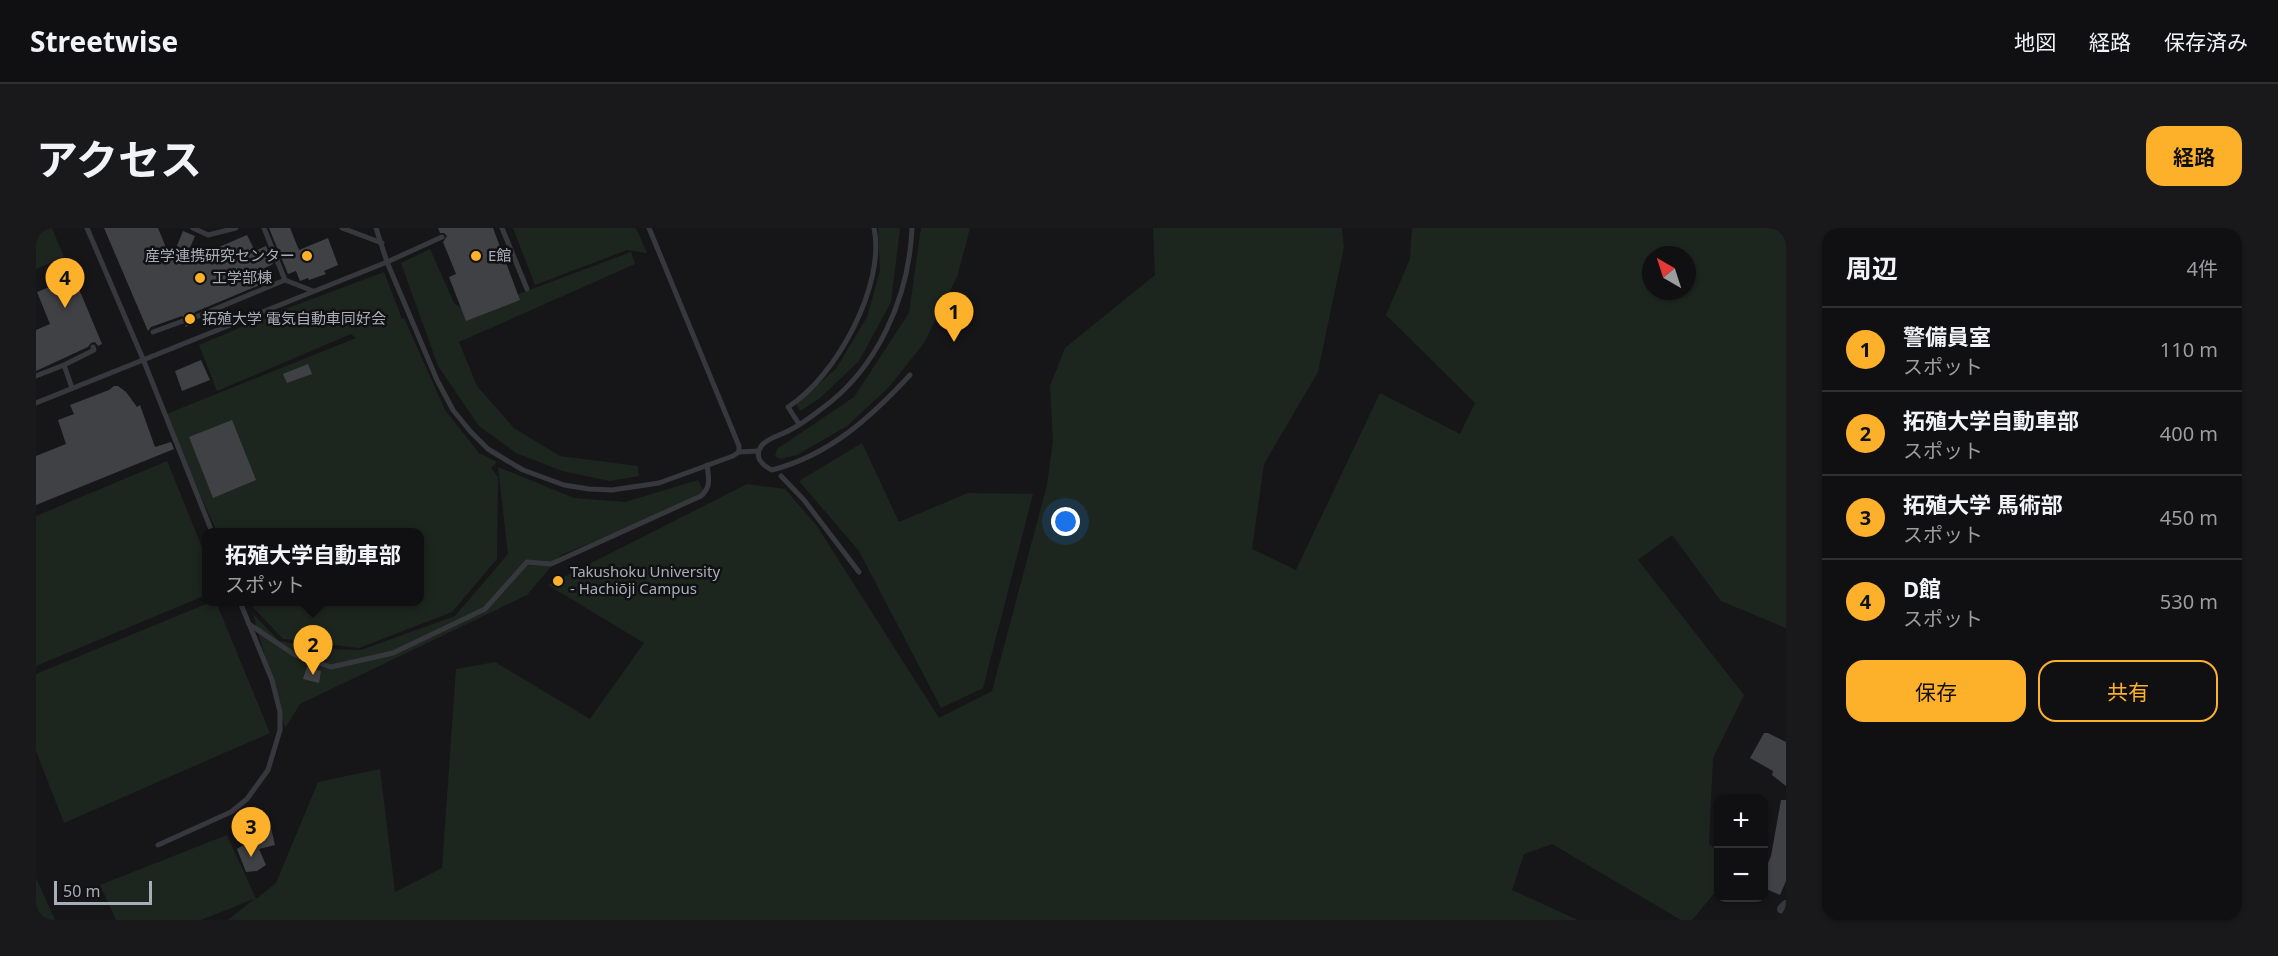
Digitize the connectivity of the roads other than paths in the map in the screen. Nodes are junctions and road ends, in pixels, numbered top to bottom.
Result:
1 (87, 228) edge
2 (193, 228) edge
3 (236, 228) edge
4 (264, 228) edge
5 (342, 228) edge
6 (376, 228) edge
7 (502, 228) edge
8 (649, 228) edge
9 (874, 228) edge
10 (912, 228) edge
11 (442, 237) dead end
12 (382, 243) junction
13 (387, 262) junction
14 (285, 280) junction
15 (527, 289) dead end
16 (313, 291) junction
17 (196, 317) dead end
18 (183, 321) dead end
19 (153, 332) dead end
20 (93, 347) dead end
21 (143, 359) junction
22 (64, 365) junction
23 (910, 375) dead end
24 (36, 376) edge
25 (72, 388) junction
26 (36, 403) edge
27 (799, 424) junction
28 (758, 451) junction
29 (739, 452) junction
30 (707, 465) junction
31 (781, 476) dead end
32 (210, 528) edge
33 (859, 572) dead end
34 (242, 606) edge
35 (249, 624) junction
36 (158, 845) dead end

1 - 21 lane
2 - 3 lane
4 - 14 lane
5 - 12 lane
6 - 12 lane
7 - 15 lane
8 - 29 lane
9 - 27 lane
10 - 27 lane
11 - 13 lane
12 - 13 lane
13 - 16 lane
13 - 30 lane
14 - 16 lane
14 - 17 lane
16 - 21 lane
18 - 19 lane
20 - 22 lane
21 - 25 lane
21 - 32 lane
22 - 24 lane
22 - 25 lane
23 - 28 lane
25 - 26 lane
27 - 28 lane
28 - 29 lane
29 - 30 lane
30 - 35 lane
31 - 33 lane
34 - 35 lane
35 - 36 lane

